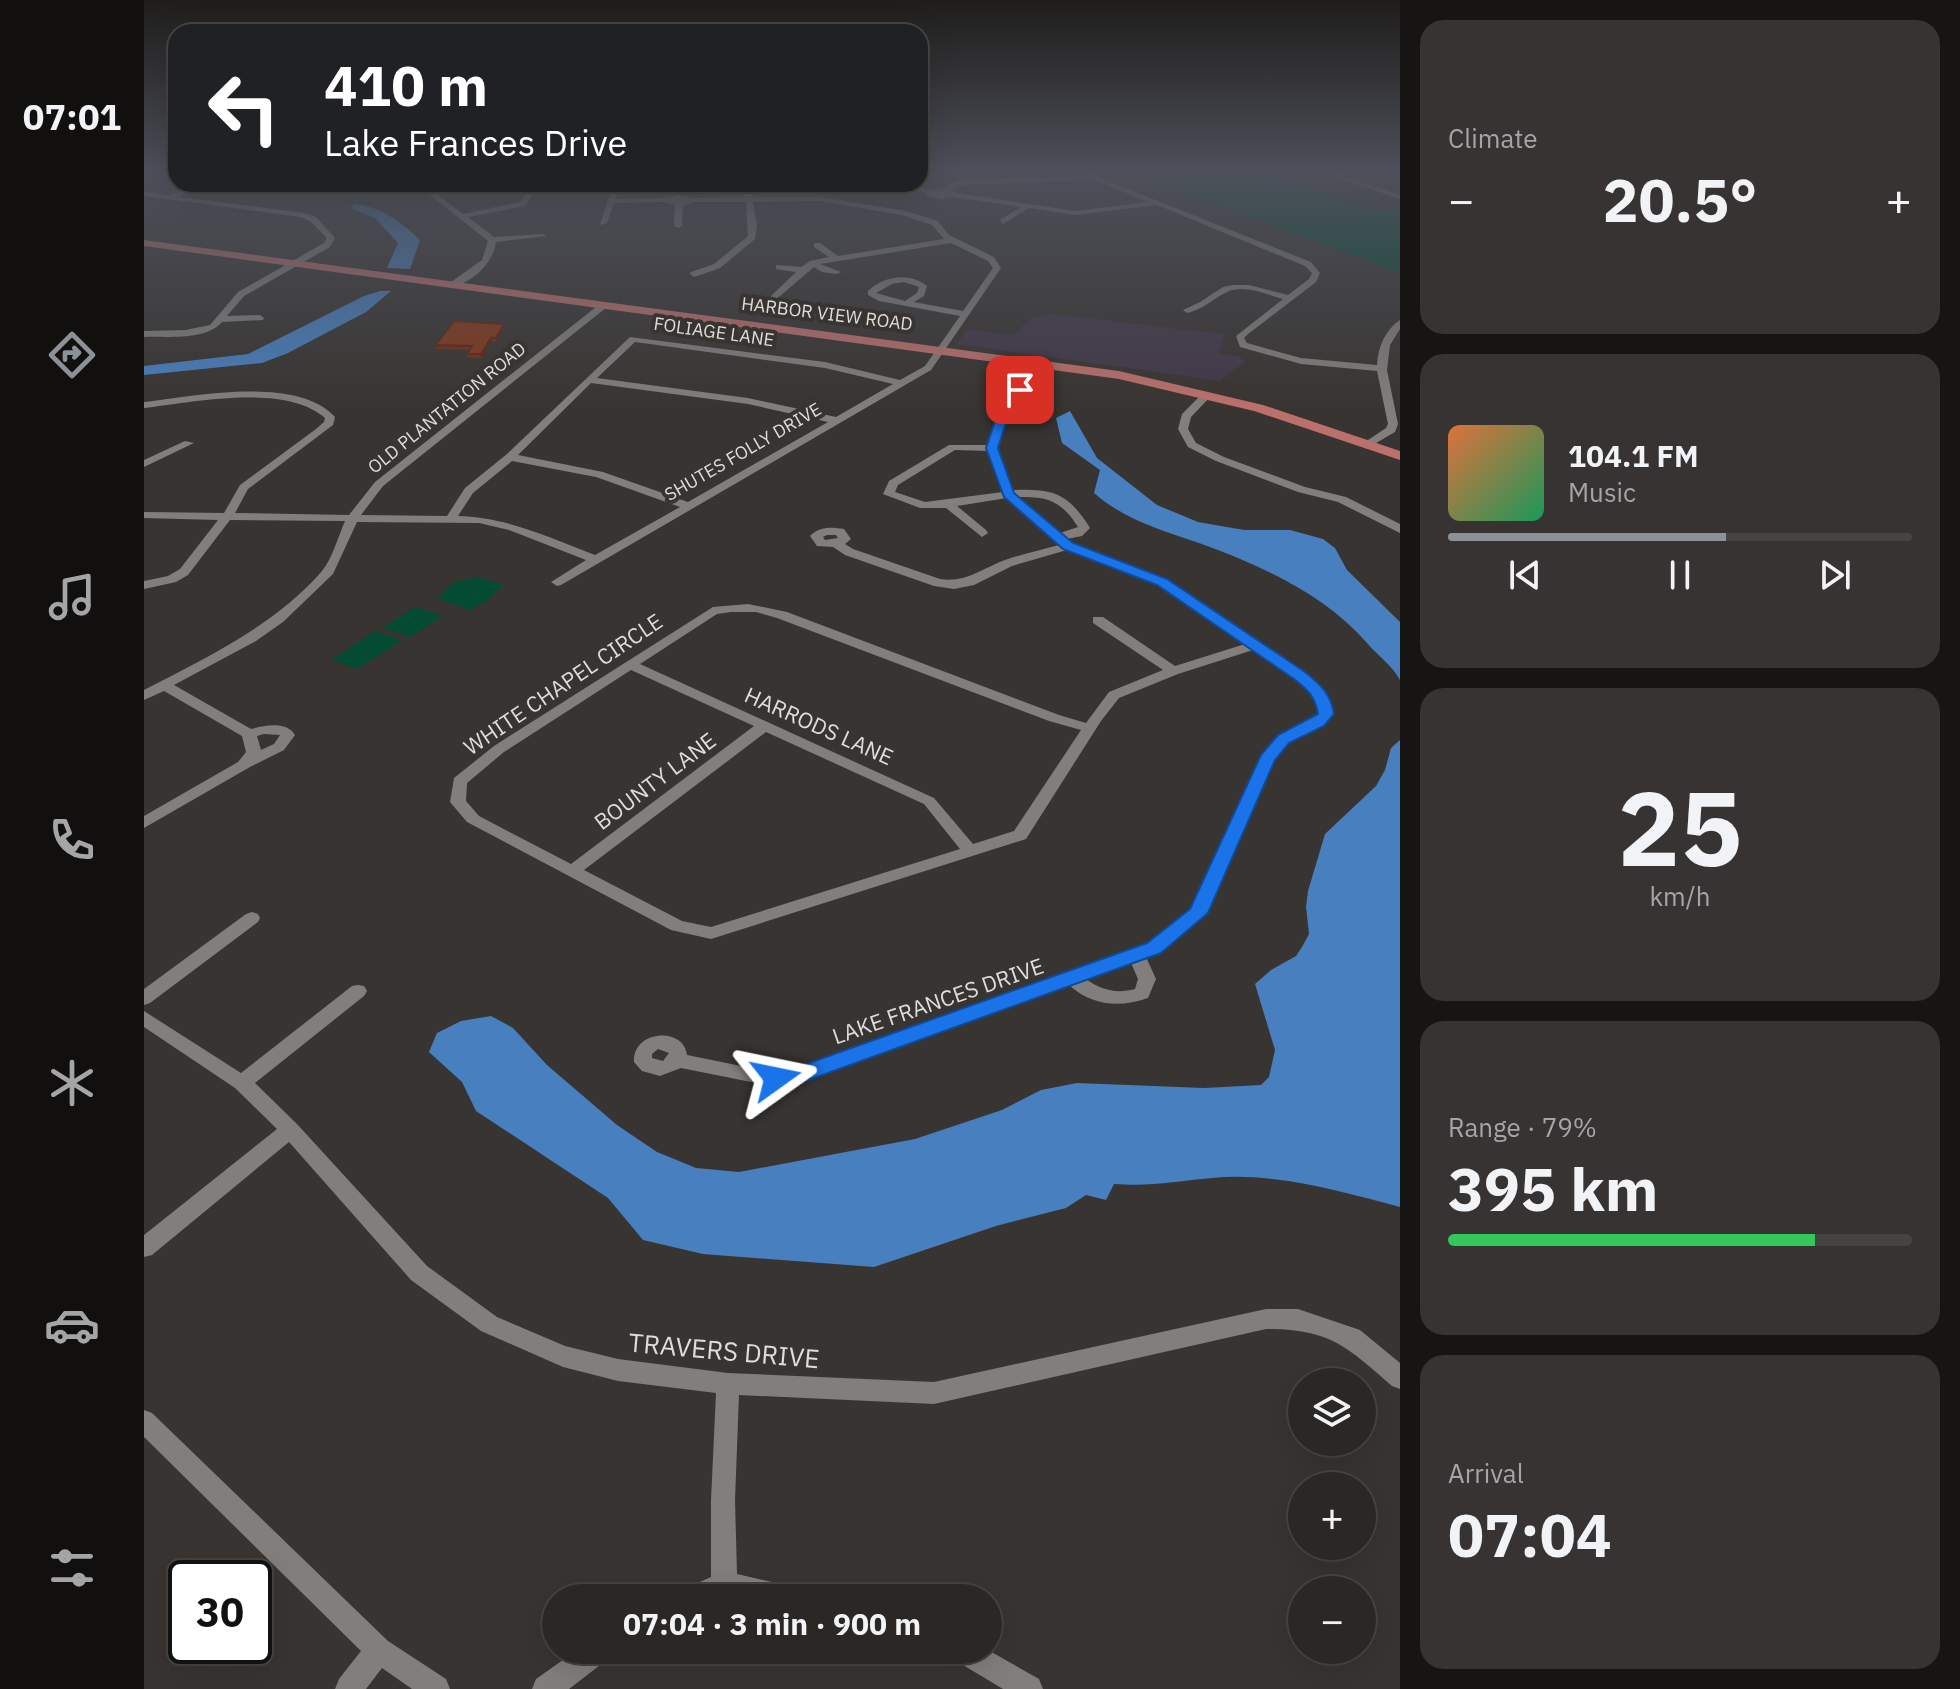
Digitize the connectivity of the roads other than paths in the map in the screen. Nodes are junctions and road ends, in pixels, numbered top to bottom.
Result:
1 (203, 251) edge
2 (317, 251) edge
3 (493, 251) edge
4 (735, 251) edge
5 (825, 251) edge
6 (882, 251) edge
7 (974, 251) edge
8 (1275, 251) edge
9 (835, 258) junction
10 (296, 263) junction
11 (813, 263) junction
12 (779, 267) dead end
13 (802, 270) junction
14 (837, 272) dead end
15 (694, 274) dead end
16 (454, 284) junction
17 (918, 296) junction
18 (774, 298) dead end
19 (1290, 298) junction
20 (908, 302) junction
21 (604, 305) junction
22 (967, 310) junction
23 (1187, 310) dead end
24 (260, 318) dead end
25 (223, 319) junction
26 (1400, 323) edge
27 (144, 334) edge
28 (940, 349) junction
29 (1041, 362) junction
30 (1380, 368) junction
31 (588, 380) junction
32 (900, 383) junction
33 (1207, 395) junction
34 (144, 405) edge
35 (835, 420) junction
36 (189, 443) dead end
37 (1367, 444) junction
38 (992, 448) junction
39 (1400, 456) edge
40 (510, 457) junction
41 (144, 464) edge
42 (1009, 494) junction
43 (946, 502) junction
44 (686, 505) junction
45 (144, 515) edge
46 (228, 515) junction
47 (353, 517) junction
48 (452, 517) junction
49 (1400, 529) edge
50 (982, 533) dead end
51 (1063, 542) junction
52 (836, 544) dead end
53 (595, 559) junction
54 (557, 582) dead end
55 (144, 585) edge
56 (1098, 620) dead end
57 (1254, 645) junction
58 (630, 664) junction
59 (1173, 671) junction
60 (165, 686) junction
61 (144, 696) edge
62 (764, 726) junction
63 (1089, 728) junction
64 (249, 734) junction
65 (243, 765) junction
66 (144, 823) edge
67 (971, 852) junction
68 (572, 871) junction
69 (252, 918) dead end
70 (1136, 955) junction
71 (1073, 978) junction
72 (358, 991) dead end
73 (144, 998) edge
74 (144, 1018) edge
75 (677, 1060) dead end
76 (242, 1083) junction
77 (290, 1130) junction
78 (144, 1248) edge
79 (1400, 1378) edge
80 (728, 1384) junction
81 (144, 1421) edge
82 (724, 1584) edge
83 (379, 1650) junction
84 (580, 1664) edge
85 (988, 1664) edge
86 (349, 1689) edge
87 (436, 1689) edge
88 (546, 1689) edge
89 (1029, 1689) edge

1 - 10 main road, HARBOR VIEW ROAD
2 - 10 street
3 - 16 street
4 - 15 street
5 - 9 street
6 - 9 street
7 - 22 street, SHUTES FOLLY DRIVE
8 - 19 street
9 - 11 street
10 - 16 main road, HARBOR VIEW ROAD
10 - 25 street
11 - 13 street
11 - 14 street
12 - 13 street
13 - 18 street
16 - 21 main road, HARBOR VIEW ROAD
17 - 20 street
17 - 20 street
17 - 22 street
19 - 23 street
19 - 30 street
20 - 22 street
21 - 28 main road, HARBOR VIEW ROAD
21 - 47 street, OLD PLANTATION ROAD
22 - 28 street, SHUTES FOLLY DRIVE
24 - 25 street
25 - 27 street
26 - 30 street
28 - 29 main road, HARBOR VIEW ROAD
28 - 32 street, SHUTES FOLLY DRIVE
29 - 33 main road, HARBOR VIEW ROAD
29 - 38 street
30 - 37 street
31 - 32 street, FOLIAGE LANE
31 - 35 street
31 - 40 street, FOLIAGE LANE
32 - 35 street, SHUTES FOLLY DRIVE
33 - 37 main road, HARBOR VIEW ROAD
33 - 49 street
34 - 46 street
35 - 44 street, SHUTES FOLLY DRIVE
36 - 41 street
37 - 39 main road, HARBOR VIEW ROAD
38 - 42 street, LAKE FRANCES DRIVE
38 - 43 street
40 - 44 street
40 - 48 street, FOLIAGE LANE
42 - 43 street
42 - 51 street, LAKE FRANCES DRIVE
42 - 51 street
43 - 50 street
44 - 53 street, SHUTES FOLLY DRIVE
45 - 46 street
46 - 47 street
46 - 55 street
47 - 48 street
47 - 60 street, OLD PLANTATION ROAD
48 - 53 street
51 - 52 street
51 - 57 street, LAKE FRANCES DRIVE
53 - 54 street, SHUTES FOLLY DRIVE
56 - 59 street
57 - 59 street, WHITE CHAPEL CIRCLE
57 - 70 street, LAKE FRANCES DRIVE
58 - 62 street, HARRODS LANE
58 - 63 street, WHITE CHAPEL CIRCLE
58 - 68 street, WHITE CHAPEL CIRCLE
59 - 63 street, WHITE CHAPEL CIRCLE
60 - 61 street, OLD PLANTATION ROAD
60 - 64 street
62 - 67 street, HARRODS LANE
62 - 68 street, BOUNTY LANE
63 - 67 street, WHITE CHAPEL CIRCLE
64 - 65 street
64 - 65 street
65 - 66 street
67 - 68 street, WHITE CHAPEL CIRCLE
69 - 73 street
70 - 71 street, LAKE FRANCES DRIVE
70 - 71 street, LAKE FRANCES DRIVE
71 - 75 street, LAKE FRANCES DRIVE
72 - 76 street
74 - 76 street, TRAVERS DRIVE
76 - 77 street, TRAVERS DRIVE
77 - 78 street
77 - 80 street, TRAVERS DRIVE
79 - 80 street, TRAVERS DRIVE
80 - 82 street
81 - 83 street
83 - 86 street
83 - 87 street
84 - 88 street
85 - 89 street

